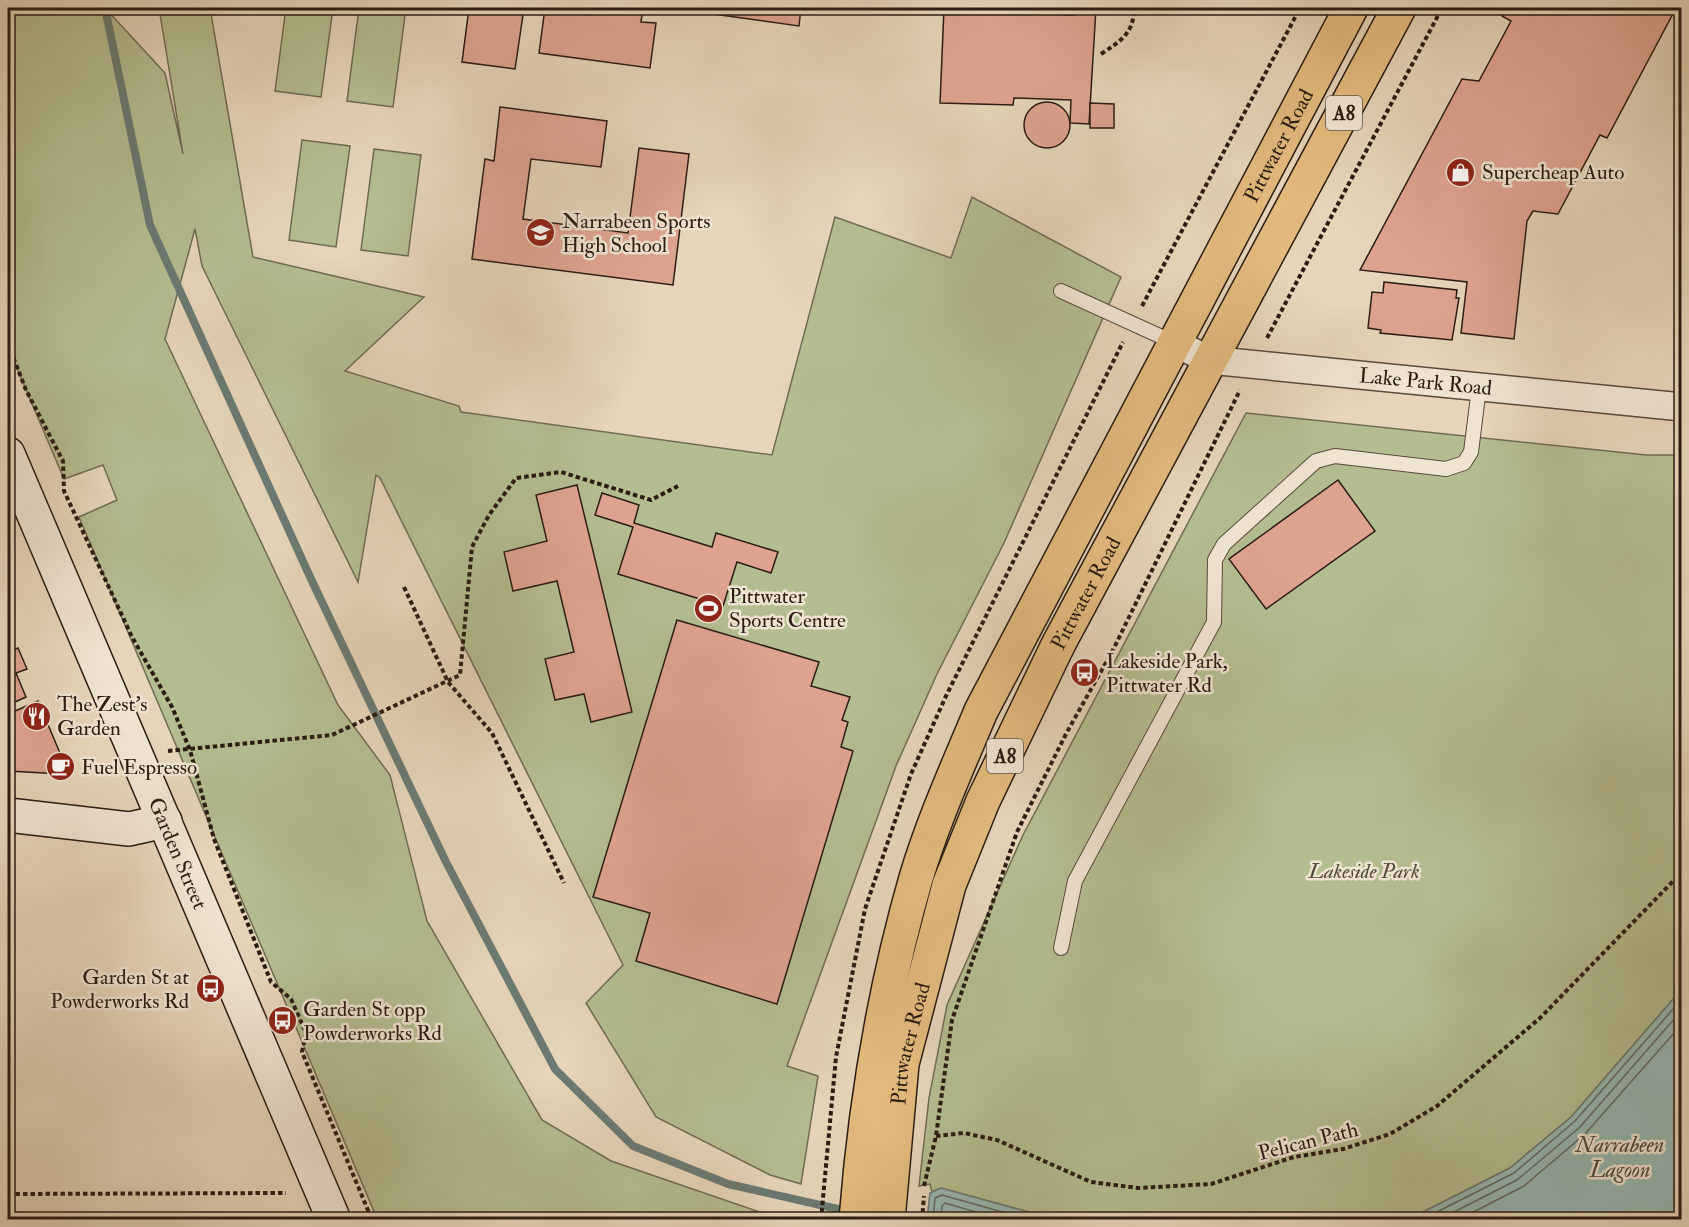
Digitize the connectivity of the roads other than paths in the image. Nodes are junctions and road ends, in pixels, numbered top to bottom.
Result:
1 (1352, 8) edge
2 (1399, 8) edge
3 (1061, 291) dead end
4 (1173, 342) junction
5 (1209, 360) junction
6 (1479, 388) junction
7 (1682, 407) edge
8 (8, 454) edge
9 (8, 815) edge
10 (165, 821) junction
11 (1061, 948) dead end
12 (874, 1181) junction
13 (334, 1220) edge
14 (856, 1220) edge
15 (888, 1220) edge

1 - 4 highway, Pittwater Road / A8
2 - 5 highway, Pittwater Road / A8
3 - 4 lane
4 - 5 street, Lake Park Road
4 - 12 highway, Pittwater Road / A8
5 - 6 street, Lake Park Road
5 - 12 highway, Pittwater Road / A8
6 - 7 street, Lake Park Road
6 - 11 lane
8 - 10 main road, Garden Street
9 - 10 main road
10 - 13 main road, Garden Street
12 - 14 highway, Pittwater Road / A8
12 - 15 highway, Pittwater Road / A8

